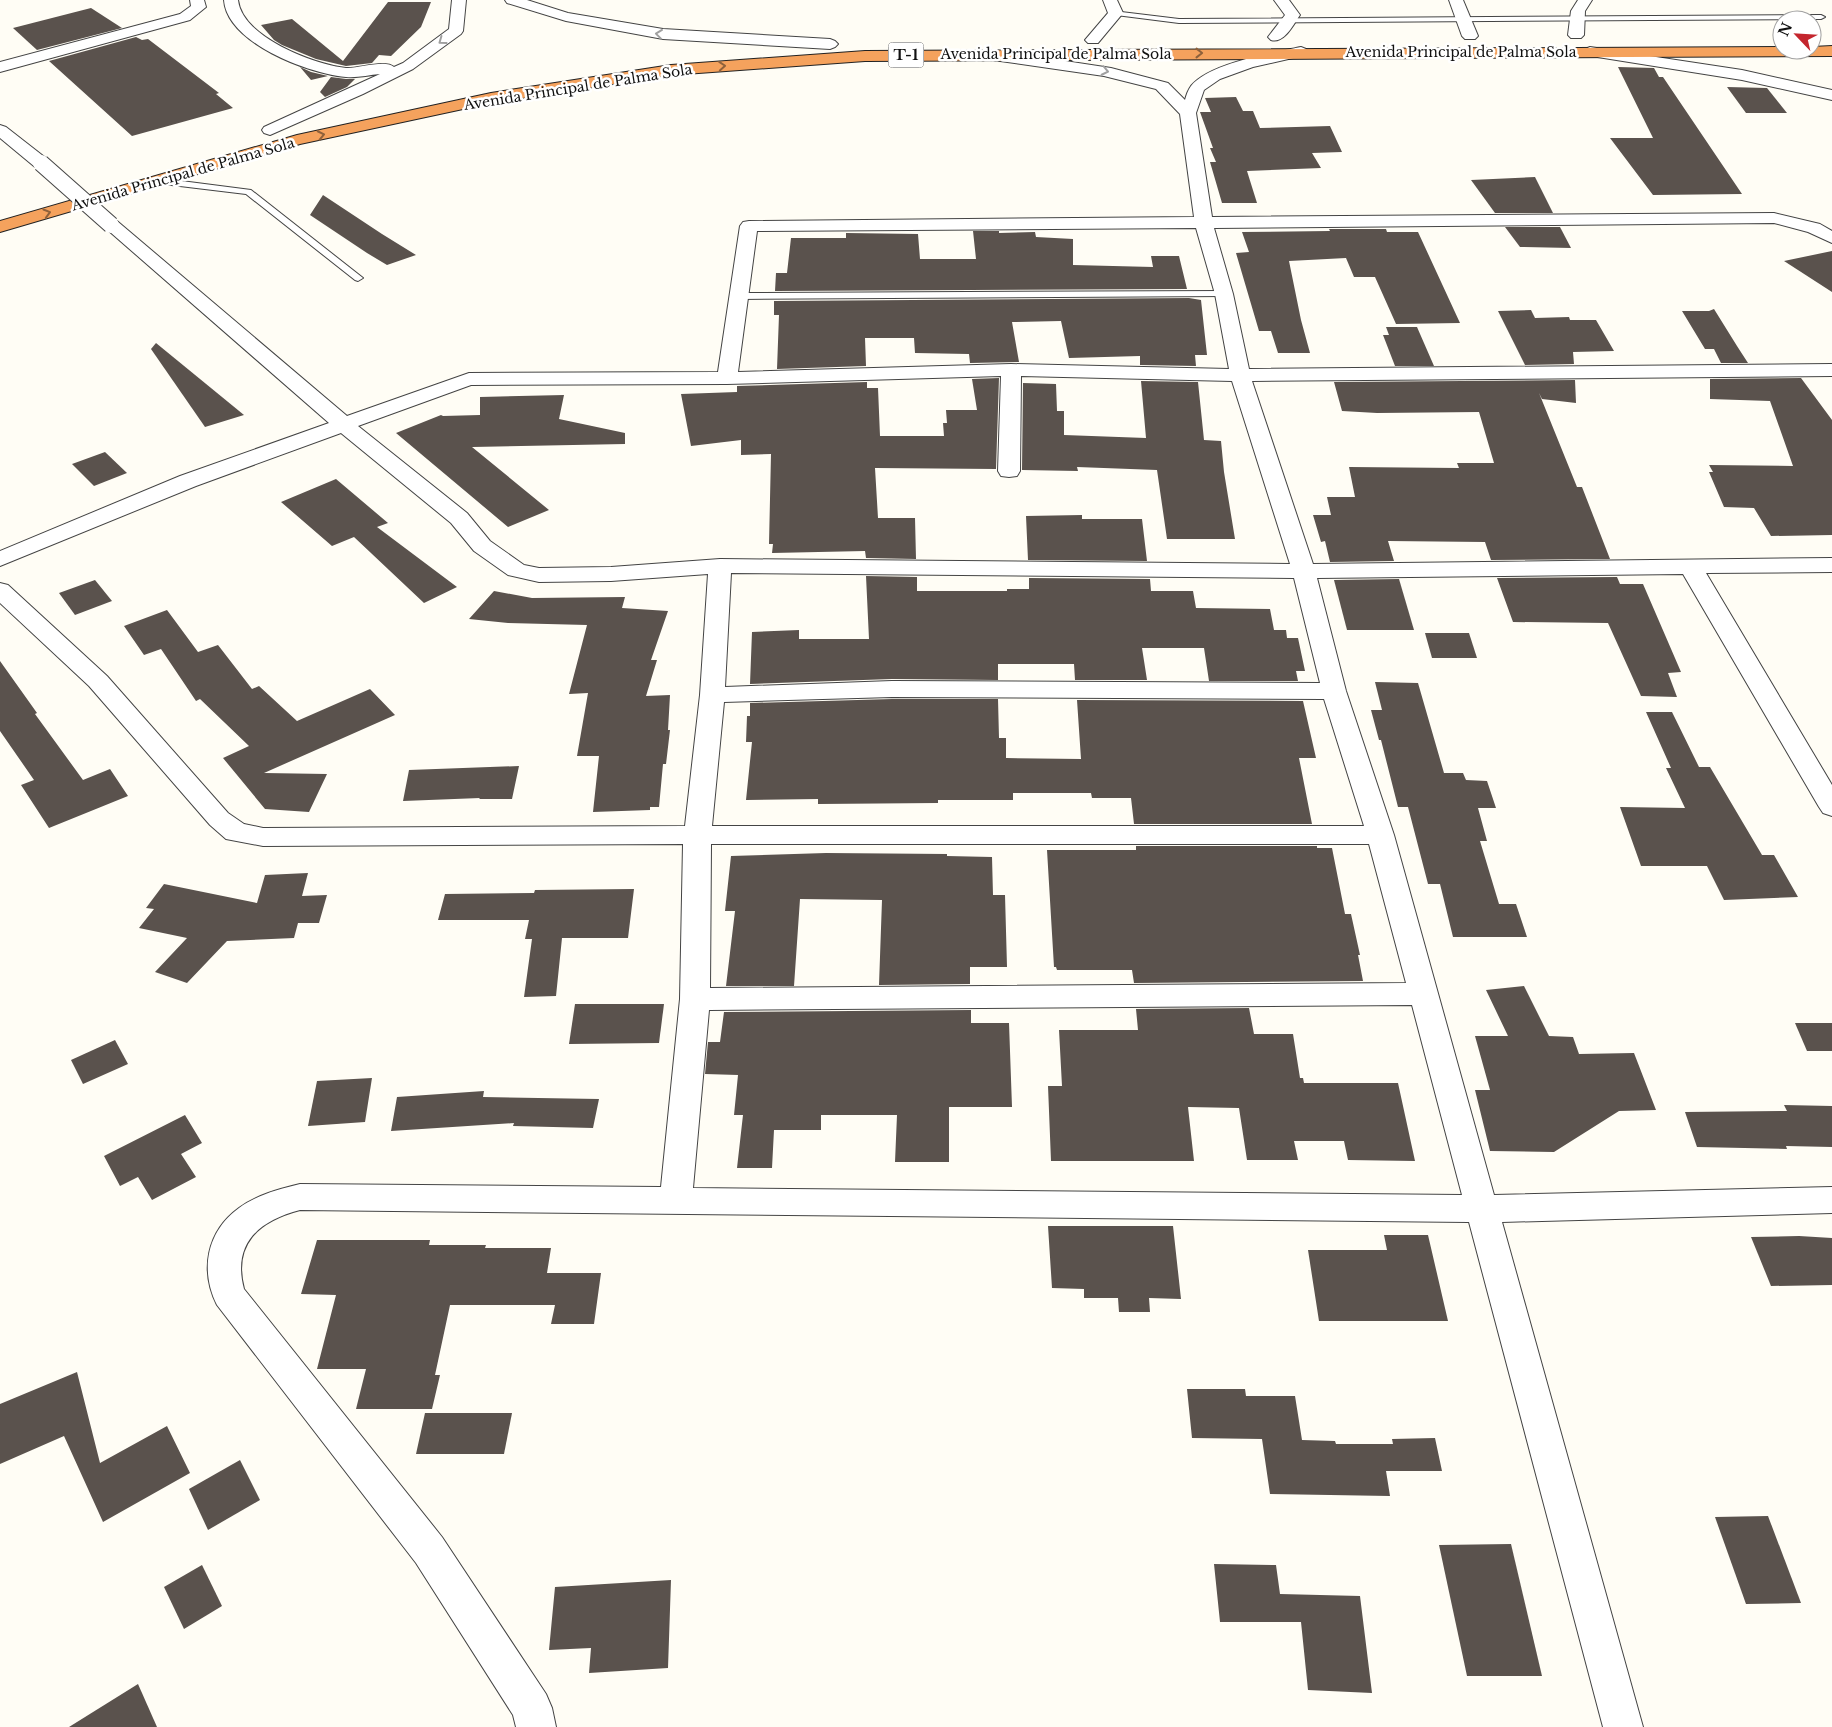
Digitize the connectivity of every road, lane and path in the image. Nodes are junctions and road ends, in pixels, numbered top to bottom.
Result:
1 (197, 0) edge
2 (231, 0) edge
3 (459, 0) edge
4 (512, 0) edge
5 (1281, 0) edge
6 (1456, 0) edge
7 (1585, 0) edge
8 (1113, 6) edge
9 (1772, 17) edge
10 (1577, 19) junction
11 (1465, 20) junction
12 (1288, 21) junction
13 (1596, 35) dead end
14 (1450, 36) dead end
15 (1470, 36) junction
16 (1489, 36) dead end
17 (1557, 36) dead end
18 (1576, 36) junction
19 (1256, 37) dead end
20 (1276, 37) junction
21 (1112, 39) dead end
22 (1093, 40) junction
23 (830, 44) junction
24 (1303, 45) junction
25 (1832, 51) edge
26 (1589, 52) junction
27 (988, 54) junction
28 (408, 66) junction
29 (0, 67) edge
30 (473, 86) dead end
31 (1832, 95) edge
32 (347, 113) dead end
33 (1188, 113) junction
34 (0, 130) edge
35 (270, 130) junction
36 (251, 135) dead end
37 (158, 181) junction
38 (84, 183) dead end
39 (56, 191) dead end
40 (1204, 223) junction
41 (0, 227) edge
42 (1832, 238) edge
43 (358, 278) dead end
44 (1224, 294) junction
45 (740, 296) junction
46 (1011, 370) junction
47 (1832, 370) edge
48 (1240, 375) junction
49 (727, 378) junction
50 (344, 424) junction
51 (1009, 471) dead end
52 (0, 559) edge
53 (1832, 565) edge
54 (720, 566) junction
55 (1690, 566) junction
56 (1304, 571) junction
57 (0, 590) edge
58 (1334, 690) junction
59 (712, 695) junction
60 (1832, 807) edge
61 (1380, 835) junction
62 (697, 836) junction
63 (1424, 994) junction
64 (695, 999) junction
65 (676, 1200) junction
66 (1832, 1200) edge
67 (1482, 1209) junction
68 (536, 1727) edge
69 (1623, 1727) edge

1 - 29 street
2 - 28 street
3 -> 28 street
23 -> 4 street
5 - 12 street
6 - 11 street
7 - 10 street
8 - 12 lane
8 - 22 street
9 - 10 lane
10 - 11 lane
10 - 18 street
11 - 12 lane
11 - 15 street
12 - 20 street
13 - 18 highway, Avenida Principal de Palma Sola
14 - 15 highway, Avenida Principal de Palma Sola
15 - 16 highway, Avenida Principal de Palma Sola
17 - 18 highway, Avenida Principal de Palma Sola
19 - 20 highway, Avenida Principal de Palma Sola / T-1
20 - 24 highway, Avenida Principal de Palma Sola / T-1
21 - 22 highway, Avenida Principal de Palma Sola / T-1
22 - 23 highway, Avenida Principal de Palma Sola / T-1
23 - 30 highway, Avenida Principal de Palma Sola / T-1
24 - 26 highway, Avenida Principal de Palma Sola / T-1
27 -> 24 highway, Avenida Principal de Palma Sola / T-1
24 - 33 street
25 - 26 highway, Avenida Principal de Palma Sola / T-1
26 - 31 street
27 -> 33 street
37 -> 27 highway, Avenida Principal de Palma Sola / T-1
28 - 35 street
32 - 35 highway, Avenida Principal de Palma Sola
33 - 40 street
34 - 50 street, bridge
35 - 36 highway, Avenida Principal de Palma Sola
41 -> 37 highway, Avenida Principal de Palma Sola / T-1
37 - 43 lane
38 - 39 highway, Avenida Principal de Palma Sola
40 - 42 street
40 - 44 street
40 - 45 street
44 - 45 lane
44 - 48 street
45 - 49 street
46 - 48 street
46 - 49 street
46 - 51 street
47 - 48 street
48 - 56 street
49 - 50 street
50 - 52 street
50 - 54 street
53 - 55 street
54 - 56 street
54 - 59 street
55 - 56 street
55 - 60 street
56 - 58 street
57 - 62 street
58 - 59 street
58 - 61 street
59 - 62 street
61 - 62 street
61 - 63 street
62 - 64 street
63 - 64 street
63 - 67 street
64 - 65 street
65 - 67 street
65 - 68 street
66 - 67 street
67 - 69 street

